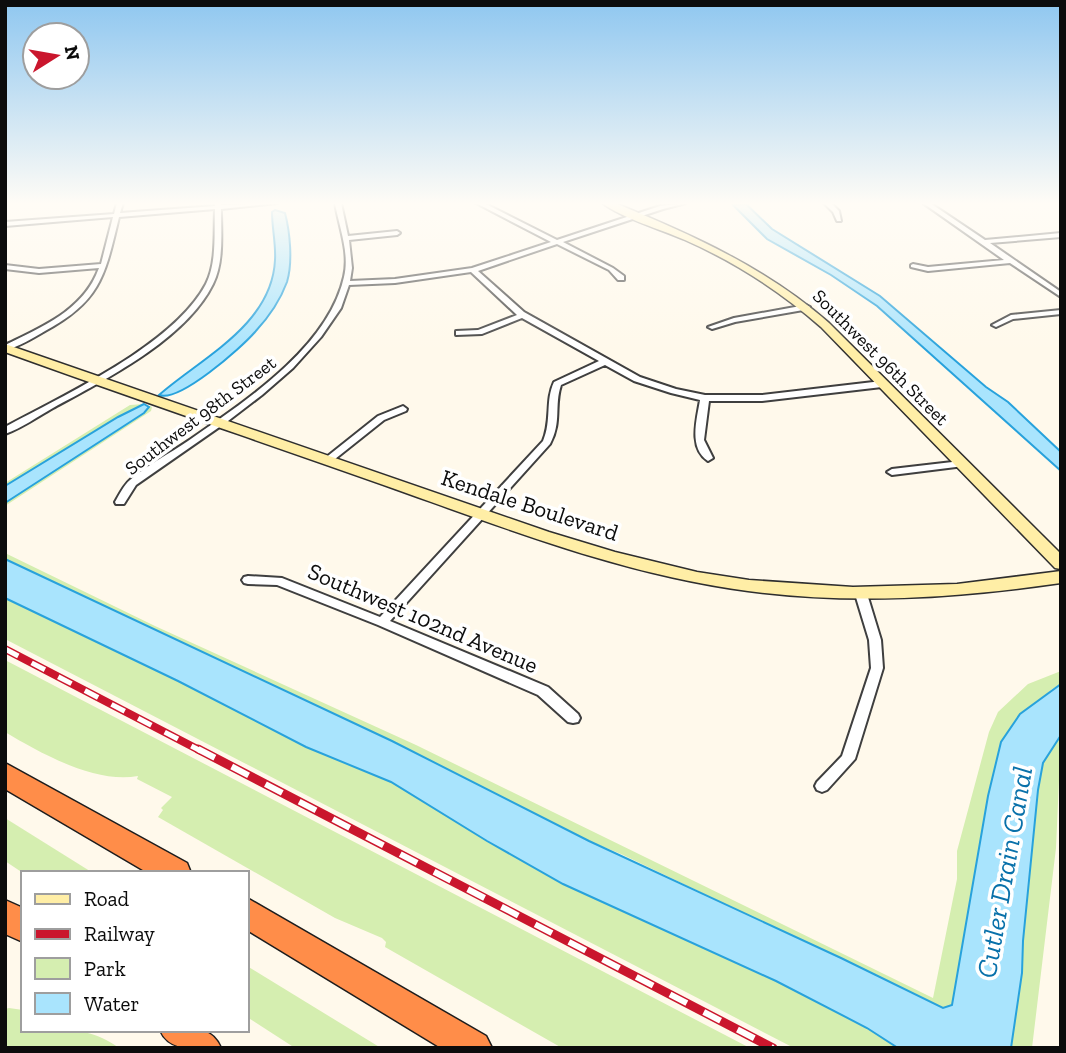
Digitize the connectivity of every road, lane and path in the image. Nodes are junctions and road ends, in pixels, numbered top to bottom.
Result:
1 (107, 252) edge
2 (215, 252) edge
3 (347, 252) edge
4 (529, 252) edge
5 (577, 252) edge
6 (718, 252) edge
7 (998, 252) edge
8 (1011, 261) junction
9 (913, 265) dead end
10 (103, 266) junction
11 (5, 267) edge
12 (473, 270) junction
13 (621, 278) dead end
14 (346, 283) junction
15 (1061, 295) edge
16 (806, 307) junction
17 (1061, 312) edge
18 (523, 315) junction
19 (996, 325) dead end
20 (712, 327) dead end
21 (459, 333) dead end
22 (6, 348) edge
23 (604, 362) junction
24 (93, 380) junction
25 (882, 384) junction
26 (705, 398) junction
27 (403, 409) dead end
28 (217, 423) junction
29 (5, 431) edge
30 (708, 458) dead end
31 (327, 461) junction
32 (961, 464) junction
33 (892, 472) dead end
34 (120, 502) dead end
35 (482, 514) junction
36 (1061, 564) edge
37 (1061, 577) edge
38 (248, 580) dead end
39 (861, 594) junction
40 (382, 622) junction
41 (573, 719) dead end
42 (5, 775) edge
43 (822, 786) dead end
44 (173, 871) edge
45 (248, 914) edge
46 (5, 915) edge
47 (21, 926) edge
48 (180, 1032) edge
49 (203, 1048) edge
50 (474, 1048) edge

1 - 10 street
2 - 24 street
3 - 14 street, Southwest 98th Street
4 - 12 street
5 - 13 street
6 - 16 street, Southwest 96th Street
7 - 8 street
8 - 9 street
8 - 15 street
10 - 11 street
10 - 22 street
12 - 14 street
12 - 18 street
14 - 28 street, Southwest 98th Street
16 - 20 street
16 - 25 street, Southwest 96th Street
17 - 19 street
18 - 21 street
18 - 23 street
22 - 24 street, Kendale Boulevard
23 - 26 street
23 - 35 street
24 - 28 street, Kendale Boulevard
24 - 29 street
25 - 26 street
25 - 32 street, Southwest 96th Street
26 - 30 street
27 - 31 street
28 - 31 street, Kendale Boulevard
28 - 34 street, Southwest 98th Street
31 - 35 street, Kendale Boulevard
32 - 33 street
32 - 36 street, Southwest 96th Street
35 - 39 street, Kendale Boulevard
35 - 40 street
37 - 39 street, Kendale Boulevard
38 - 40 street, Southwest 102nd Avenue
39 - 43 street
40 - 41 street, Southwest 102nd Avenue
42 - 44 highway
45 - 50 highway
46 - 47 highway
48 - 49 highway

